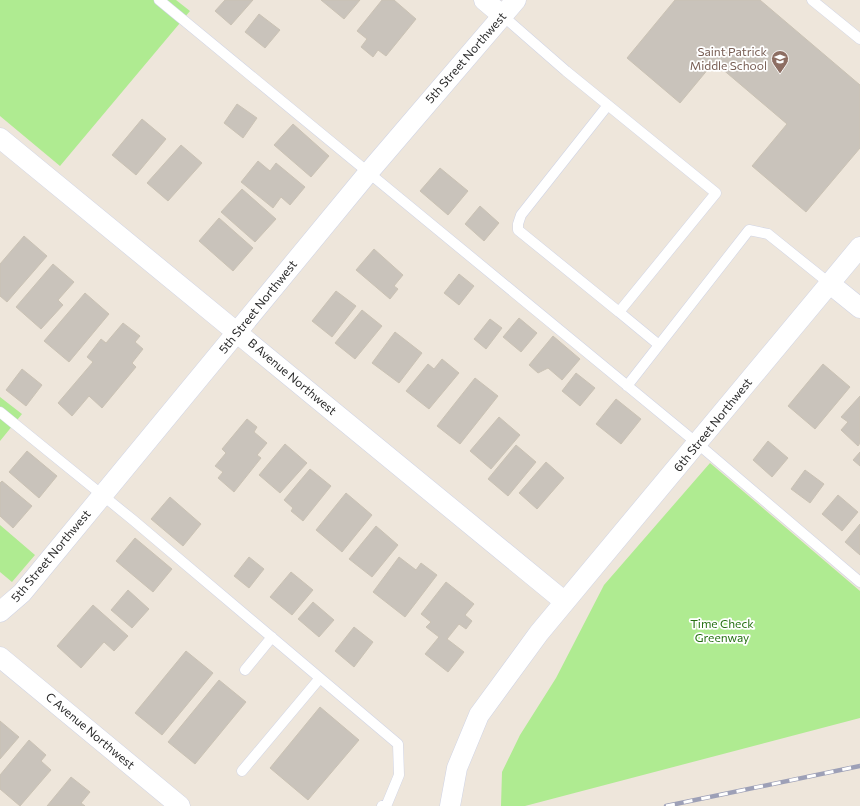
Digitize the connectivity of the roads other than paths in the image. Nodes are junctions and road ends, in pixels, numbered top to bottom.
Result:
1 (159, 0) edge
2 (484, 0) edge
3 (516, 0) edge
4 (812, 0) edge
5 (503, 16) junction
6 (860, 39) edge
7 (608, 105) junction
8 (0, 138) edge
9 (368, 173) junction
10 (860, 247) edge
11 (830, 283) junction
12 (860, 308) edge
13 (619, 312) junction
14 (238, 332) junction
15 (659, 345) junction
16 (627, 386) junction
17 (0, 412) edge
18 (698, 444) junction
19 (103, 495) junction
20 (860, 582) edge
21 (565, 602) junction
22 (0, 612) edge
23 (272, 637) junction
24 (0, 657) edge
25 (245, 670) dead end
26 (320, 678) junction
27 (242, 771) dead end
28 (180, 806) edge
29 (382, 806) edge
30 (450, 806) edge

1 - 9 lane
2 - 5 street
3 - 5 street, 5th Street Northwest
4 - 6 lane
5 - 7 lane
5 - 9 street, 5th Street Northwest
7 - 13 lane
7 - 13 lane
8 - 14 street, B Avenue Northwest
9 - 14 street, 5th Street Northwest
9 - 16 lane
10 - 11 street, 6th Street Northwest
11 - 12 street
11 - 15 lane
11 - 18 street, 6th Street Northwest
13 - 15 lane
14 - 19 street, 5th Street Northwest
14 - 21 street, B Avenue Northwest
15 - 16 lane
16 - 18 lane
17 - 19 lane
18 - 20 lane
18 - 21 street, 6th Street Northwest
19 - 22 street, 5th Street Northwest
19 - 23 lane
21 - 30 street, 6th Street Northwest
23 - 25 lane
23 - 26 lane
24 - 28 street, C Avenue Northwest
26 - 27 lane
26 - 29 lane

